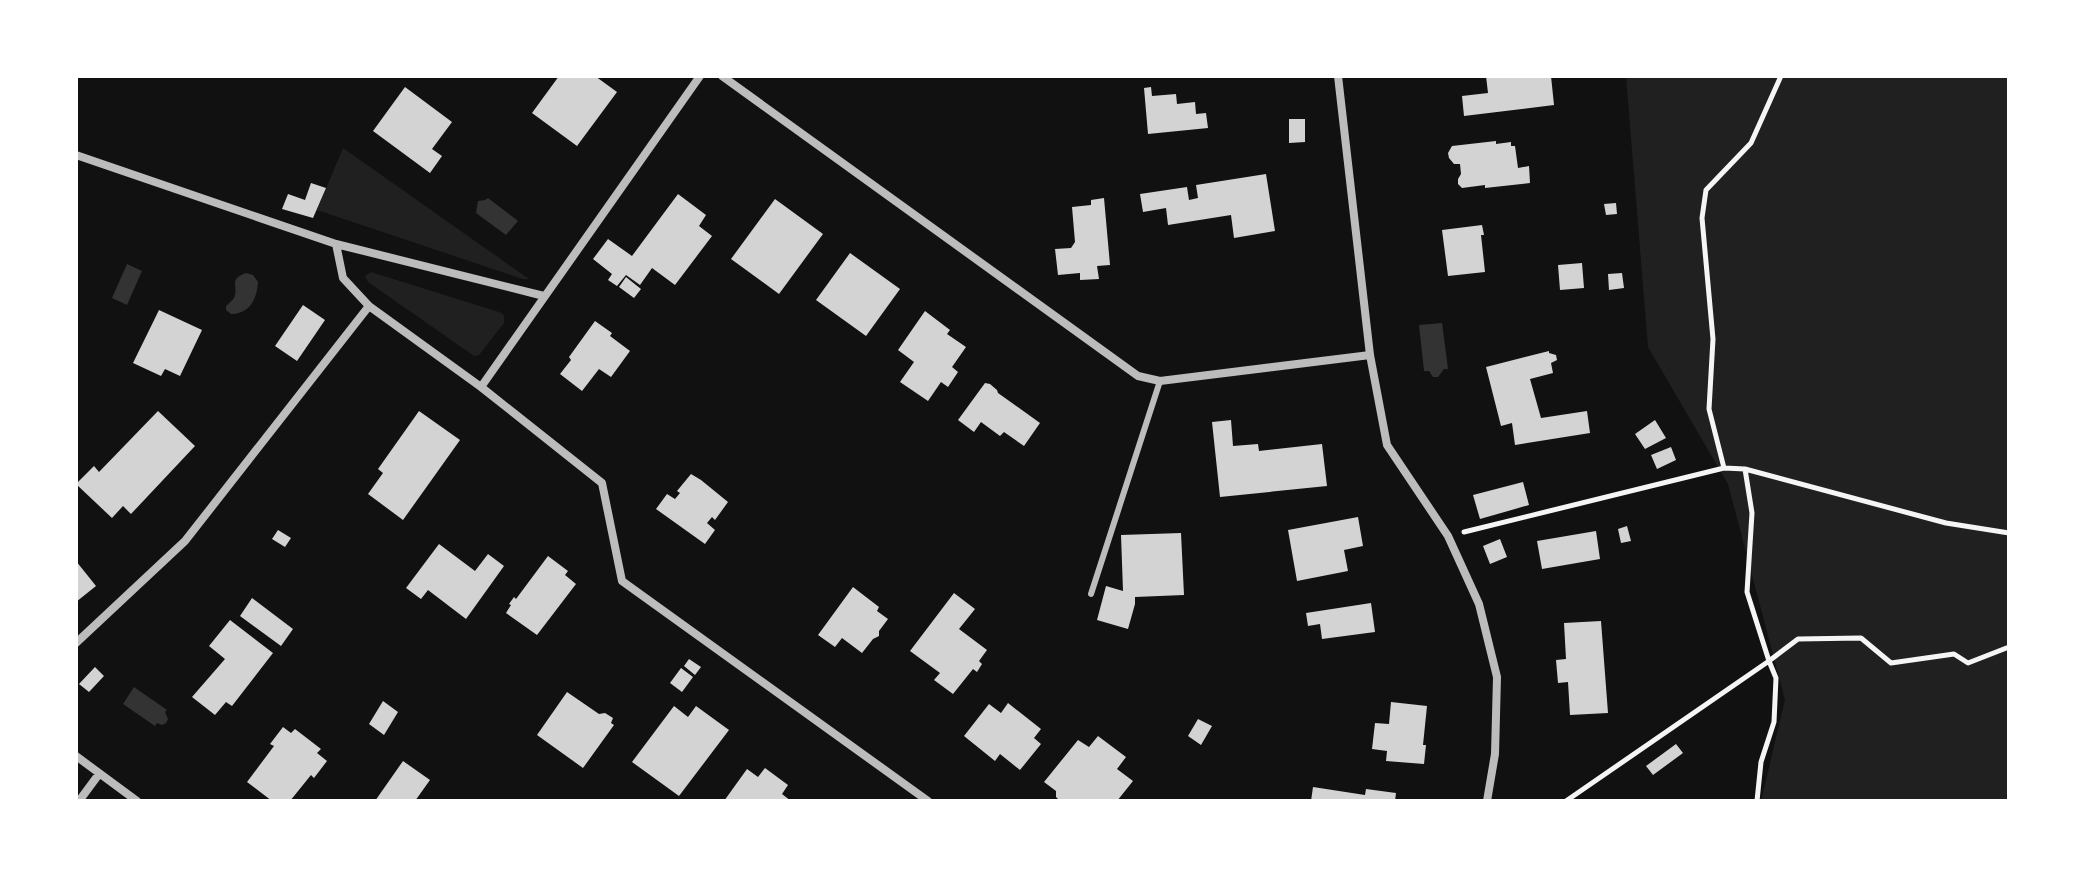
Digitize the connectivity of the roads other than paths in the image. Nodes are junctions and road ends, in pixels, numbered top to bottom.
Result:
1 (700, 76) edge
2 (722, 76) edge
3 (1338, 76) edge
4 (76, 155) edge
5 (336, 244) junction
6 (544, 296) junction
7 (369, 306) junction
8 (1370, 355) junction
9 (1160, 381) junction
10 (481, 387) junction
11 (1091, 594) dead end
12 (76, 643) edge
13 (76, 756) edge
14 (99, 774) junction
15 (79, 801) edge
16 (137, 801) edge
17 (928, 801) edge
18 (1487, 801) edge

1 - 6 street
2 - 9 street
3 - 8 street
4 - 5 street
5 - 6 street
5 - 7 street
6 - 10 street
7 - 10 street
7 - 12 street
8 - 9 street
8 - 18 street
9 - 11 lane
10 - 17 street
13 - 14 street
14 - 15 street
14 - 16 street

